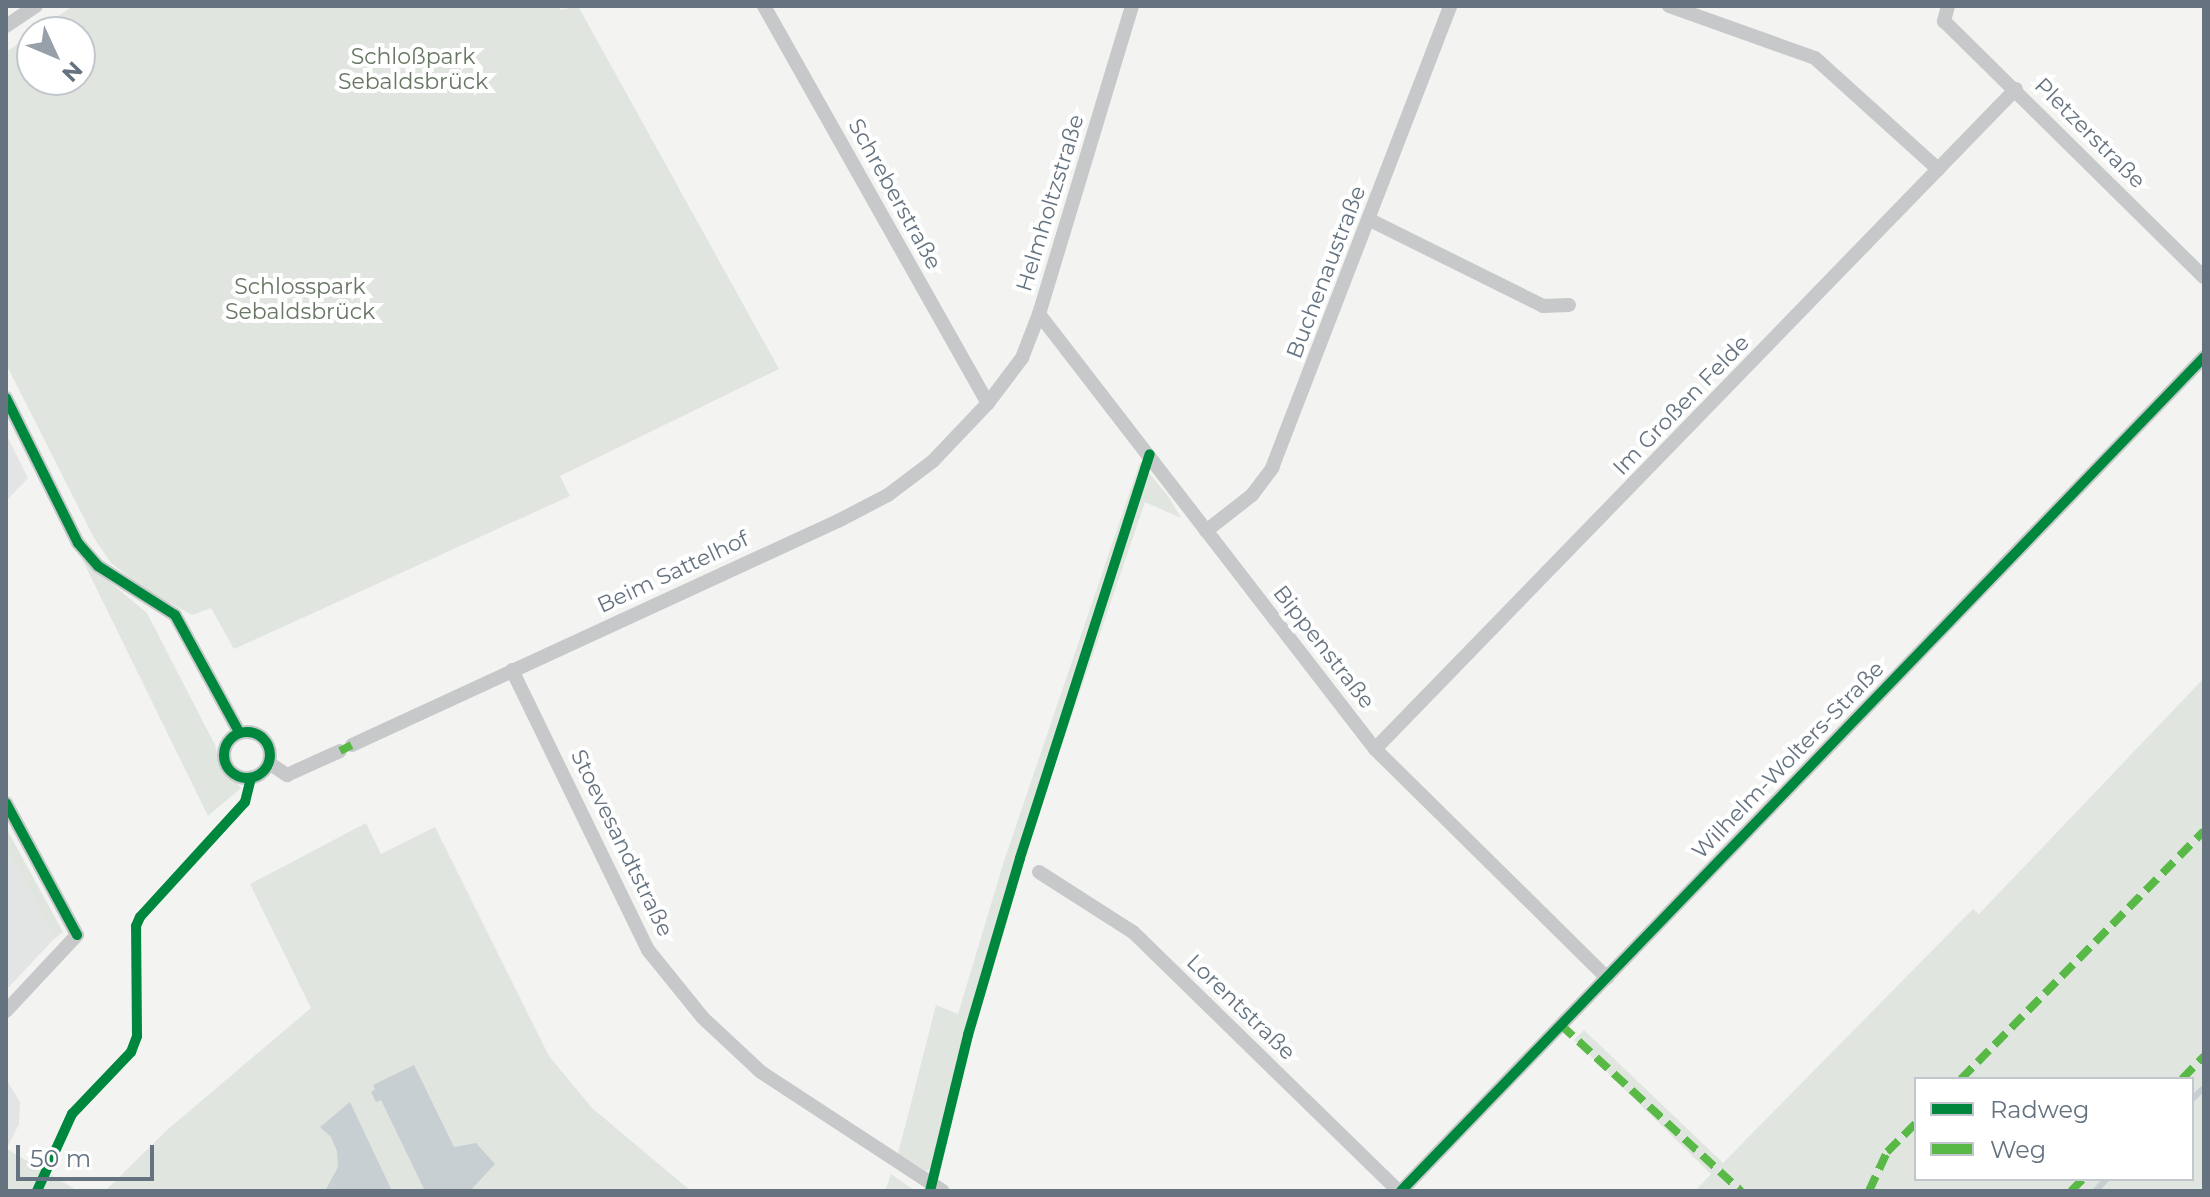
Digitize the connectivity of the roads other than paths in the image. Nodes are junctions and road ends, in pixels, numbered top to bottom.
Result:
1 (36, 6) edge
2 (764, 6) edge
3 (1132, 6) edge
4 (1450, 6) edge
5 (1669, 6) edge
6 (1946, 13) edge
7 (6, 26) edge
8 (2016, 89) junction
9 (1938, 169) junction
10 (1370, 220) junction
11 (2204, 277) edge
12 (1569, 305) dead end
13 (1039, 314) junction
14 (2204, 357) edge
15 (6, 398) edge
16 (988, 403) junction
17 (1206, 531) junction
18 (512, 670) junction
19 (239, 732) junction
20 (1375, 749) junction
21 (269, 763) junction
22 (6, 803) edge
23 (1039, 872) dead end
24 (1607, 978) junction
25 (6, 1011) edge
26 (943, 1191) edge
27 (1399, 1191) edge

1 - 7 street
2 - 16 street, Schreberstraße
3 - 13 street, Helmholtzstraße
4 - 10 street, Buchenaustraße
5 - 9 street
6 - 8 street, Pletzerstraße
8 - 9 street, Im Großen Felde
8 - 11 street, Pletzerstraße
9 - 20 street, Im Großen Felde
10 - 12 street
10 - 17 street, Buchenaustraße
13 - 16 street, Helmholtzstraße
13 - 17 street, Bippenstraße
14 - 24 street, Wilhelm-Wolters-Straße
15 - 19 street
16 - 18 street, Beim Sattelhof
17 - 20 street, Bippenstraße
18 - 21 street, Beim Sattelhof
18 - 26 street, Stoevesandtstraße
19 - 21 street
19 - 21 street
20 - 24 street, Bippenstraße
22 - 25 street
23 - 27 street, Lorentstraße
24 - 27 street, Wilhelm-Wolters-Straße

